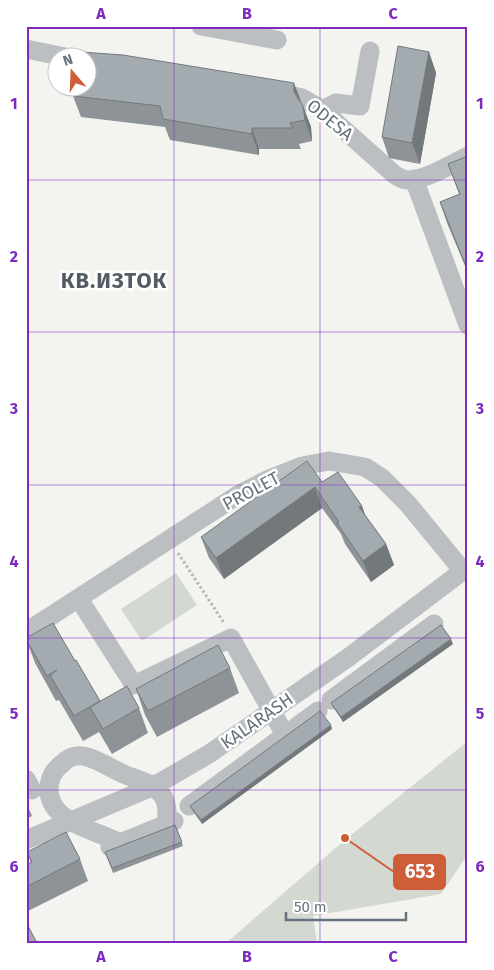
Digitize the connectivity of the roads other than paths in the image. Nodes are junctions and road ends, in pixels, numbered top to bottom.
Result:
1 (201, 26) edge
2 (278, 40) dead end
3 (26, 49) edge
4 (370, 51) dead end
5 (48, 54) edge
6 (262, 89) edge
7 (322, 110) junction
8 (468, 156) edge
9 (414, 179) junction
10 (468, 325) edge
11 (465, 569) edge
12 (79, 599) junction
13 (434, 624) dead end
14 (26, 632) edge
15 (380, 634) junction
16 (406, 645) junction
17 (349, 657) junction
18 (362, 678) junction
19 (273, 710) junction
20 (285, 735) junction
21 (154, 786) junction
22 (189, 806) edge
23 (70, 821) junction
24 (26, 840) edge

1 - 2 street
3 - 5 street
4 - 7 street
6 - 7 street, ODESA
7 - 9 street, ODESA
8 - 9 street
9 - 10 street
11 - 12 street, PROLET
11 - 15 street, KALARASH
12 - 14 street, PROLET
12 - 19 street
13 - 16 street
15 - 16 street
15 - 17 street, KALARASH
16 - 18 street
17 - 18 street
17 - 19 street, KALARASH
18 - 20 street
19 - 20 street
19 - 21 street, KALARASH
20 - 22 street
21 - 23 street, KALARASH
21 - 23 street
21 - 23 street
23 - 24 street, KALARASH

